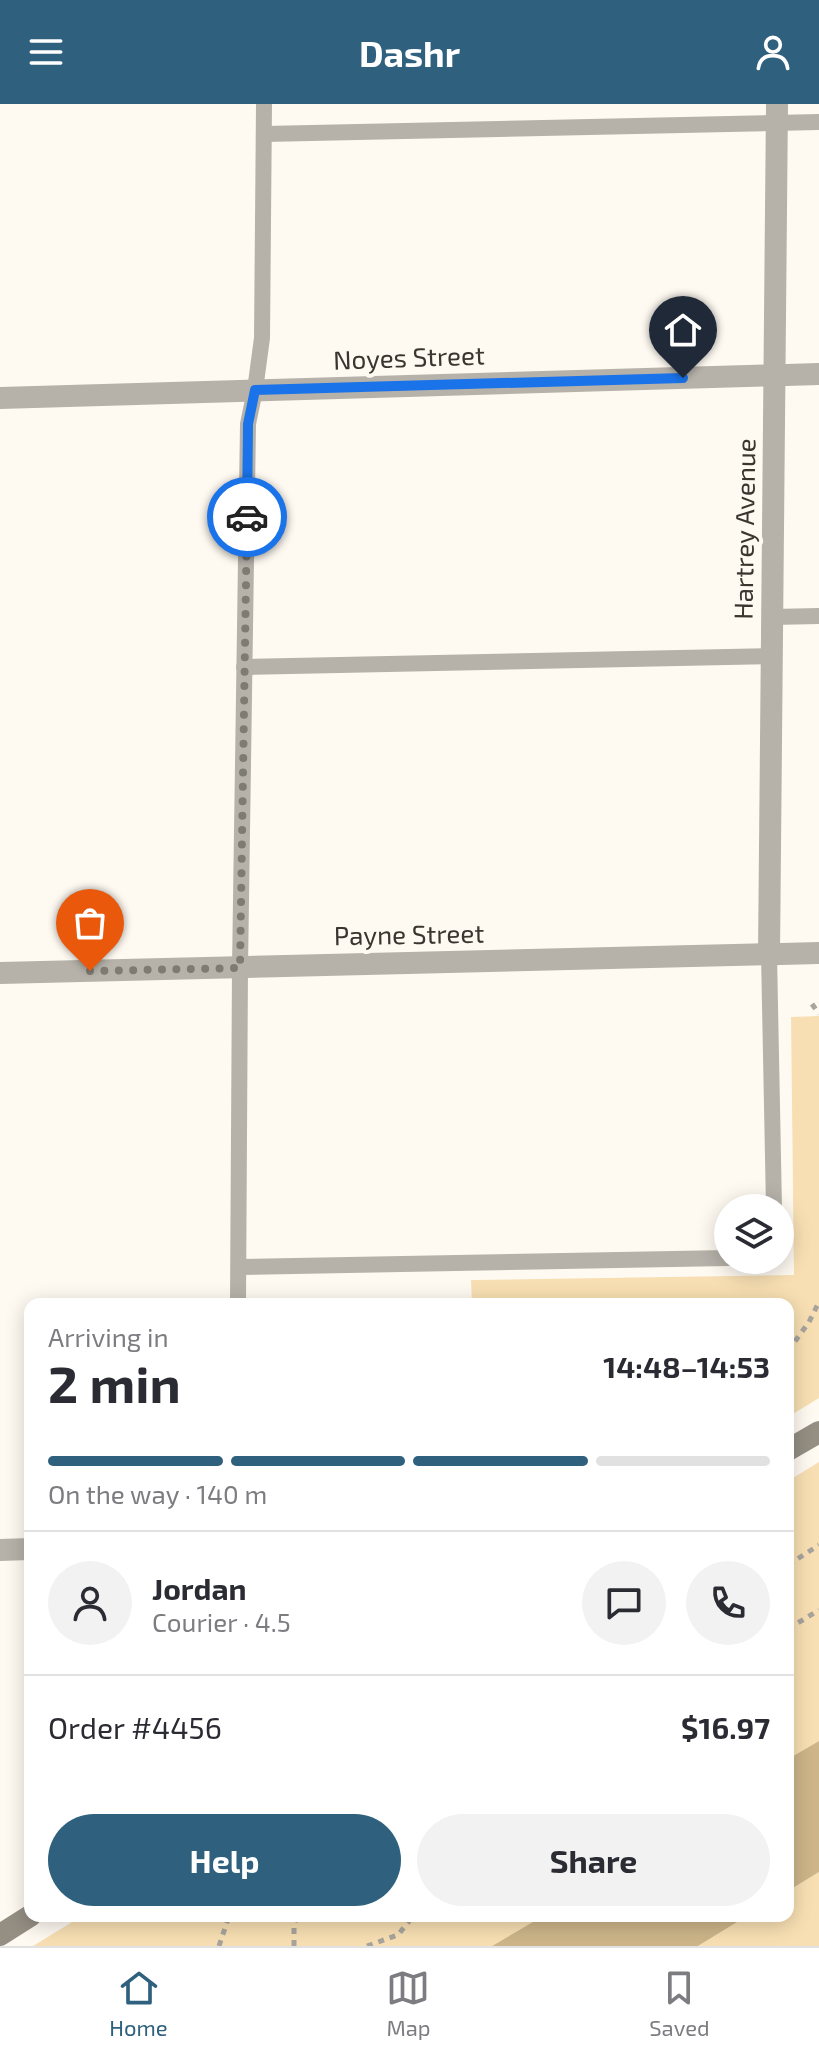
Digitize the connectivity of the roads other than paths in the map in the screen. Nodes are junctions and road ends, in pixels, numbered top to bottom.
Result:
1 (264, 104) edge
2 (777, 113) edge
3 (819, 122) edge
4 (264, 134) junction
5 (819, 374) edge
6 (775, 375) junction
7 (255, 390) junction
8 (0, 398) edge
9 (819, 616) edge
10 (772, 617) junction
11 (772, 656) junction
12 (244, 667) junction
13 (819, 953) edge
14 (769, 954) junction
15 (240, 968) junction
16 (0, 973) edge
17 (774, 1194) edge
18 (714, 1258) edge
19 (239, 1267) junction
20 (238, 1298) edge
21 (819, 1432) edge
22 (794, 1447) edge
23 (24, 1549) edge
24 (0, 1550) edge
25 (24, 1920) edge
26 (0, 1935) edge

1 - 4 lane
2 - 3 lane
2 - 4 lane
2 - 6 street, Hartrey Avenue
4 - 7 lane
5 - 6 street, Noyes Street
6 - 7 street, Noyes Street
6 - 10 street, Hartrey Avenue
7 - 8 street, Noyes Street
7 - 12 lane
9 - 10 lane
10 - 11 street, Hartrey Avenue
11 - 12 lane
11 - 14 street, Hartrey Avenue
12 - 15 lane
13 - 14 street, Payne Street
14 - 15 street, Payne Street
14 - 17 lane
15 - 16 street, Payne Street
15 - 19 lane
18 - 19 lane
19 - 20 lane
21 - 22 main road
23 - 24 street
25 - 26 main road

